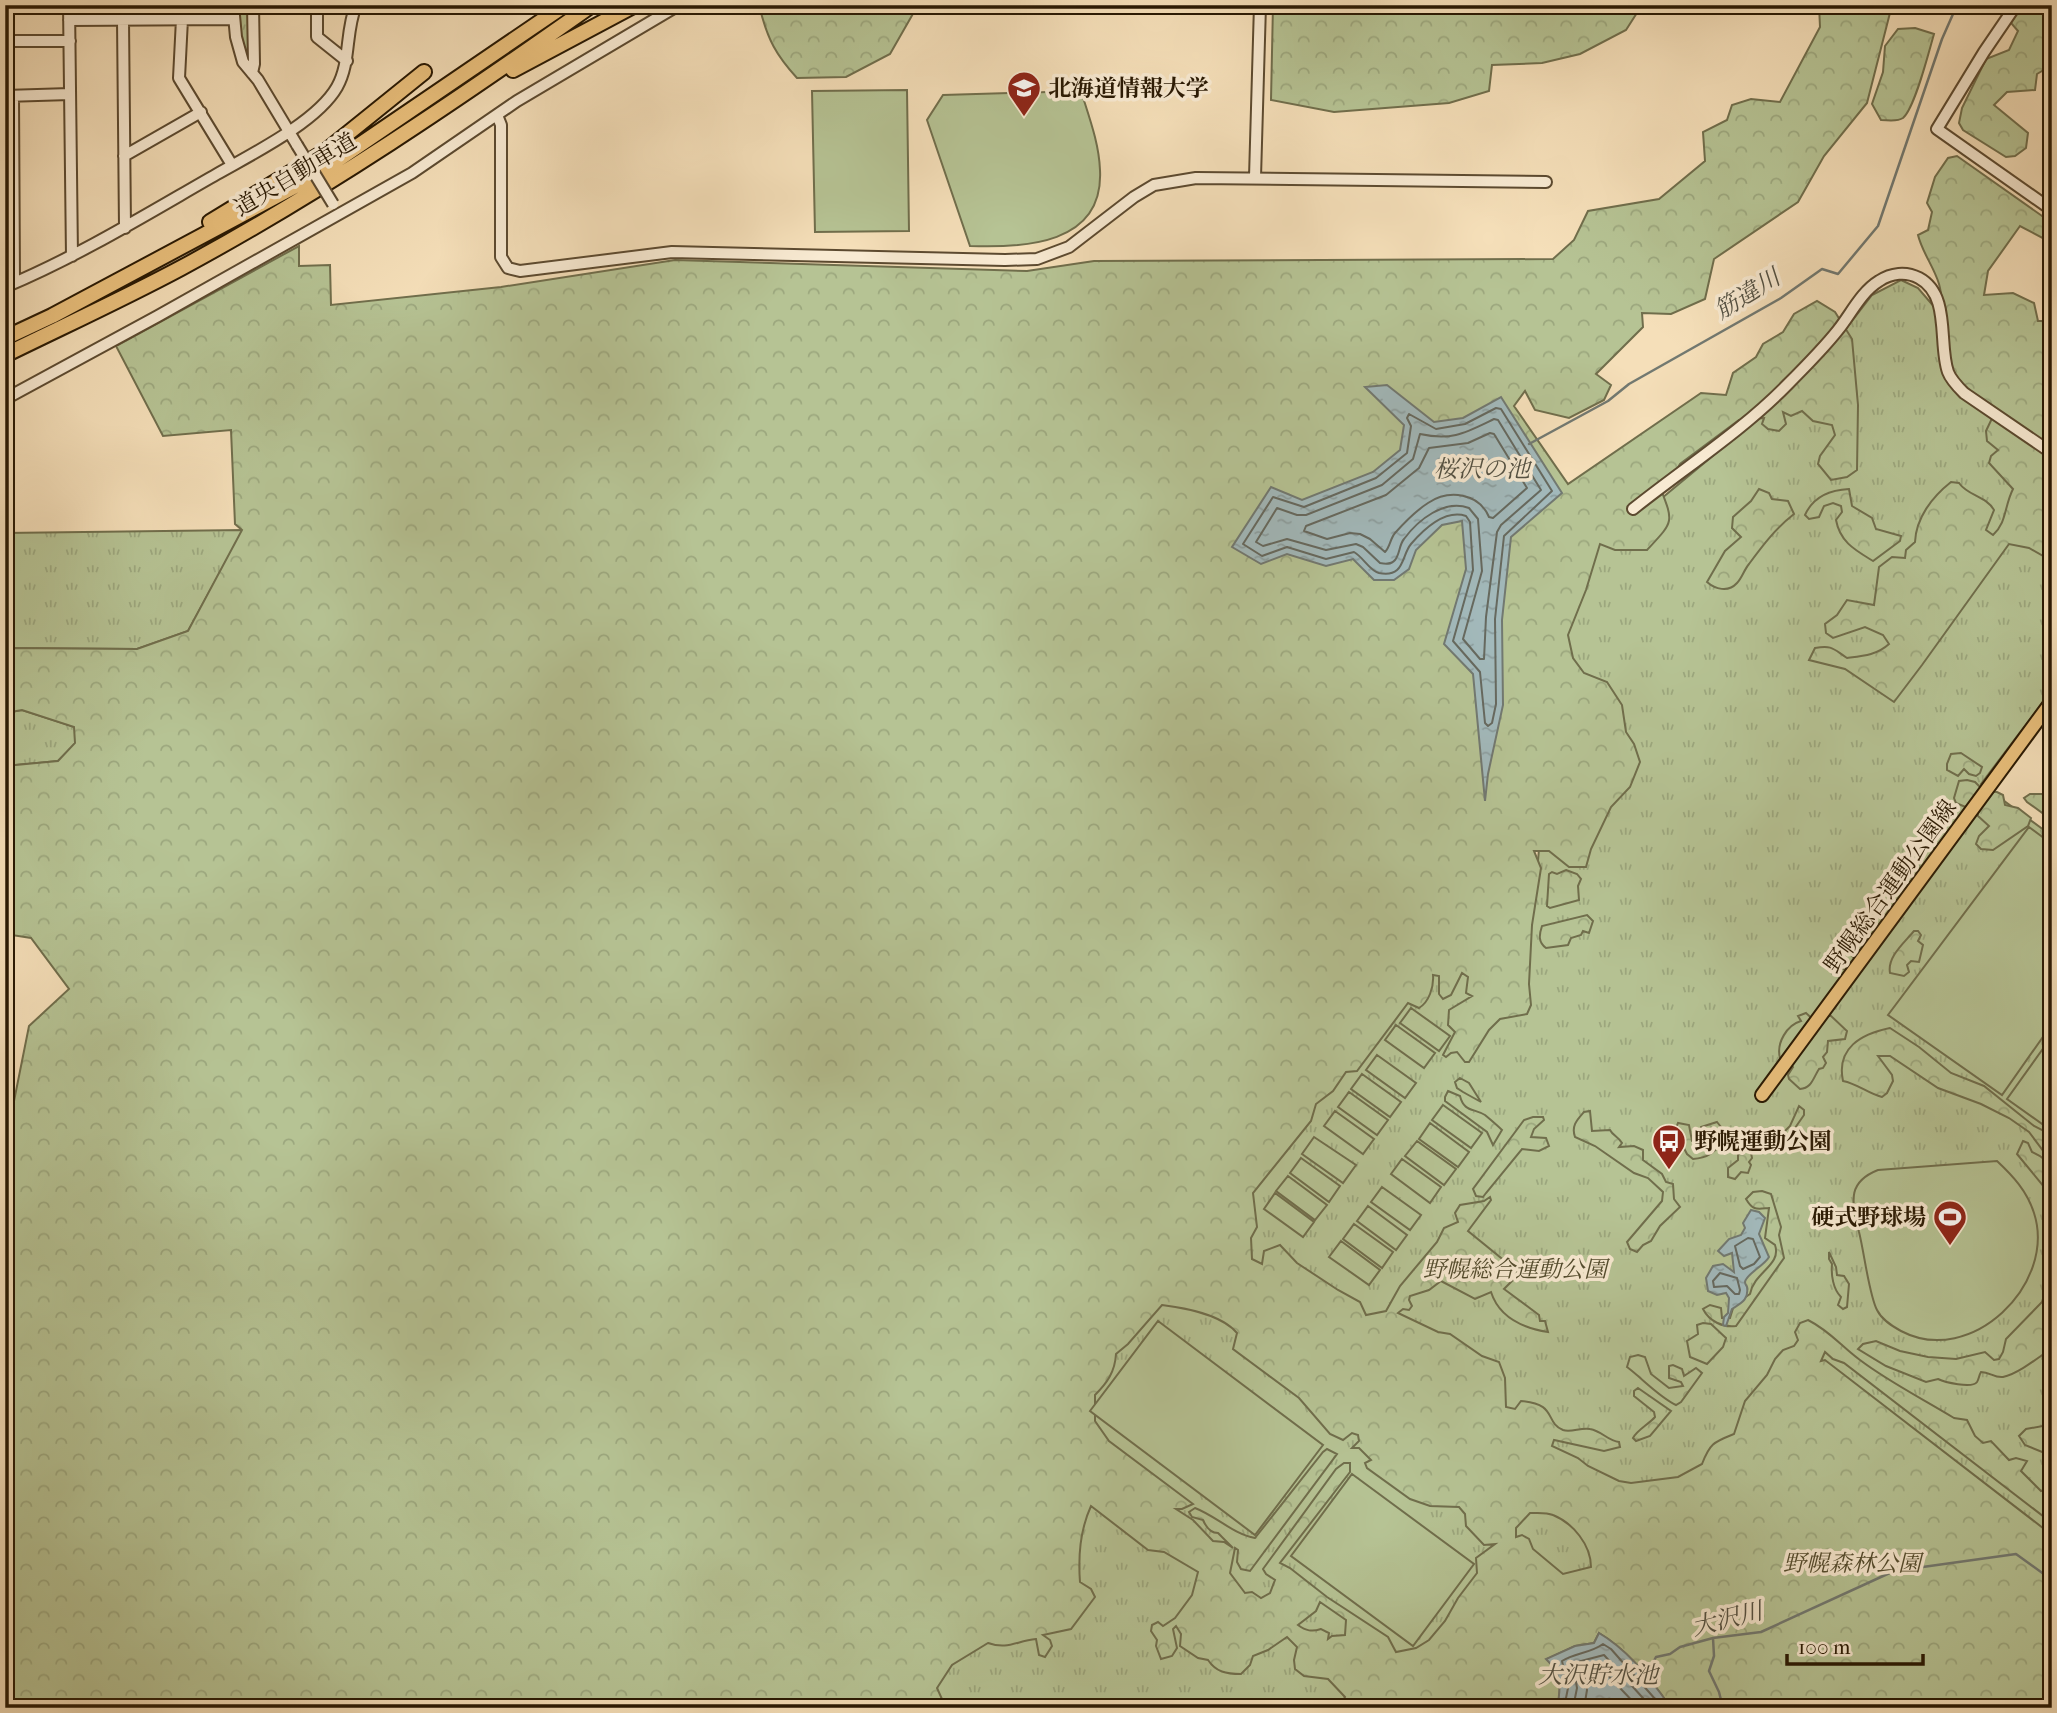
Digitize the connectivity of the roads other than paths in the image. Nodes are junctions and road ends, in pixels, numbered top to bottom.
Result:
1 (69, 5) edge
2 (233, 5) edge
3 (253, 5) edge
4 (317, 5) edge
5 (356, 5) edge
6 (565, 5) edge
7 (592, 5) edge
8 (635, 5) edge
9 (679, 5) edge
10 (1260, 5) edge
11 (2016, 5) edge
12 (181, 19) junction
13 (234, 19) junction
14 (69, 20) junction
15 (123, 20) junction
16 (5, 41) edge
17 (70, 41) junction
18 (347, 61) junction
19 (424, 72) dead end
20 (255, 76) junction
21 (470, 92) junction
22 (70, 94) junction
23 (9, 96) edge
24 (201, 113) junction
25 (497, 114) junction
26 (288, 130) junction
27 (124, 156) junction
28 (232, 165) junction
29 (1255, 177) junction
30 (1546, 182) dead end
31 (336, 209) junction
32 (2052, 209) edge
33 (125, 228) junction
34 (72, 256) junction
35 (10, 285) edge
36 (52, 316) junction
37 (5, 338) edge
38 (5, 355) edge
39 (5, 399) edge
40 (2052, 453) edge
41 (1633, 509) dead end
42 (2052, 701) edge
43 (1762, 1095) dead end

1 - 14 street
2 - 13 street
3 - 20 street
4 - 18 street
5 - 18 street
6 - 36 highway, 道央自動車道
7 - 21 highway, 道央自動車道
8 - 21 highway
9 - 25 street
10 - 29 street
11 - 32 street
12 - 13 street
12 - 15 street
12 - 24 street
13 - 20 street
14 - 15 street
14 - 17 street
15 - 27 street
16 - 17 street
17 - 22 street
18 - 26 street
19 - 36 highway
20 - 26 street
21 - 38 highway, 道央自動車道
22 - 23 street
22 - 34 street
23 - 35 street
24 - 27 street
24 - 28 street
25 - 29 street
25 - 31 street
26 - 28 street
26 - 31 street, bridge
27 - 33 street
28 - 33 street
29 - 30 street
31 - 39 street
33 - 34 street
34 - 35 street
36 - 37 highway, 道央自動車道
40 - 41 street
42 - 43 main road, 野幌総合運動公園線

